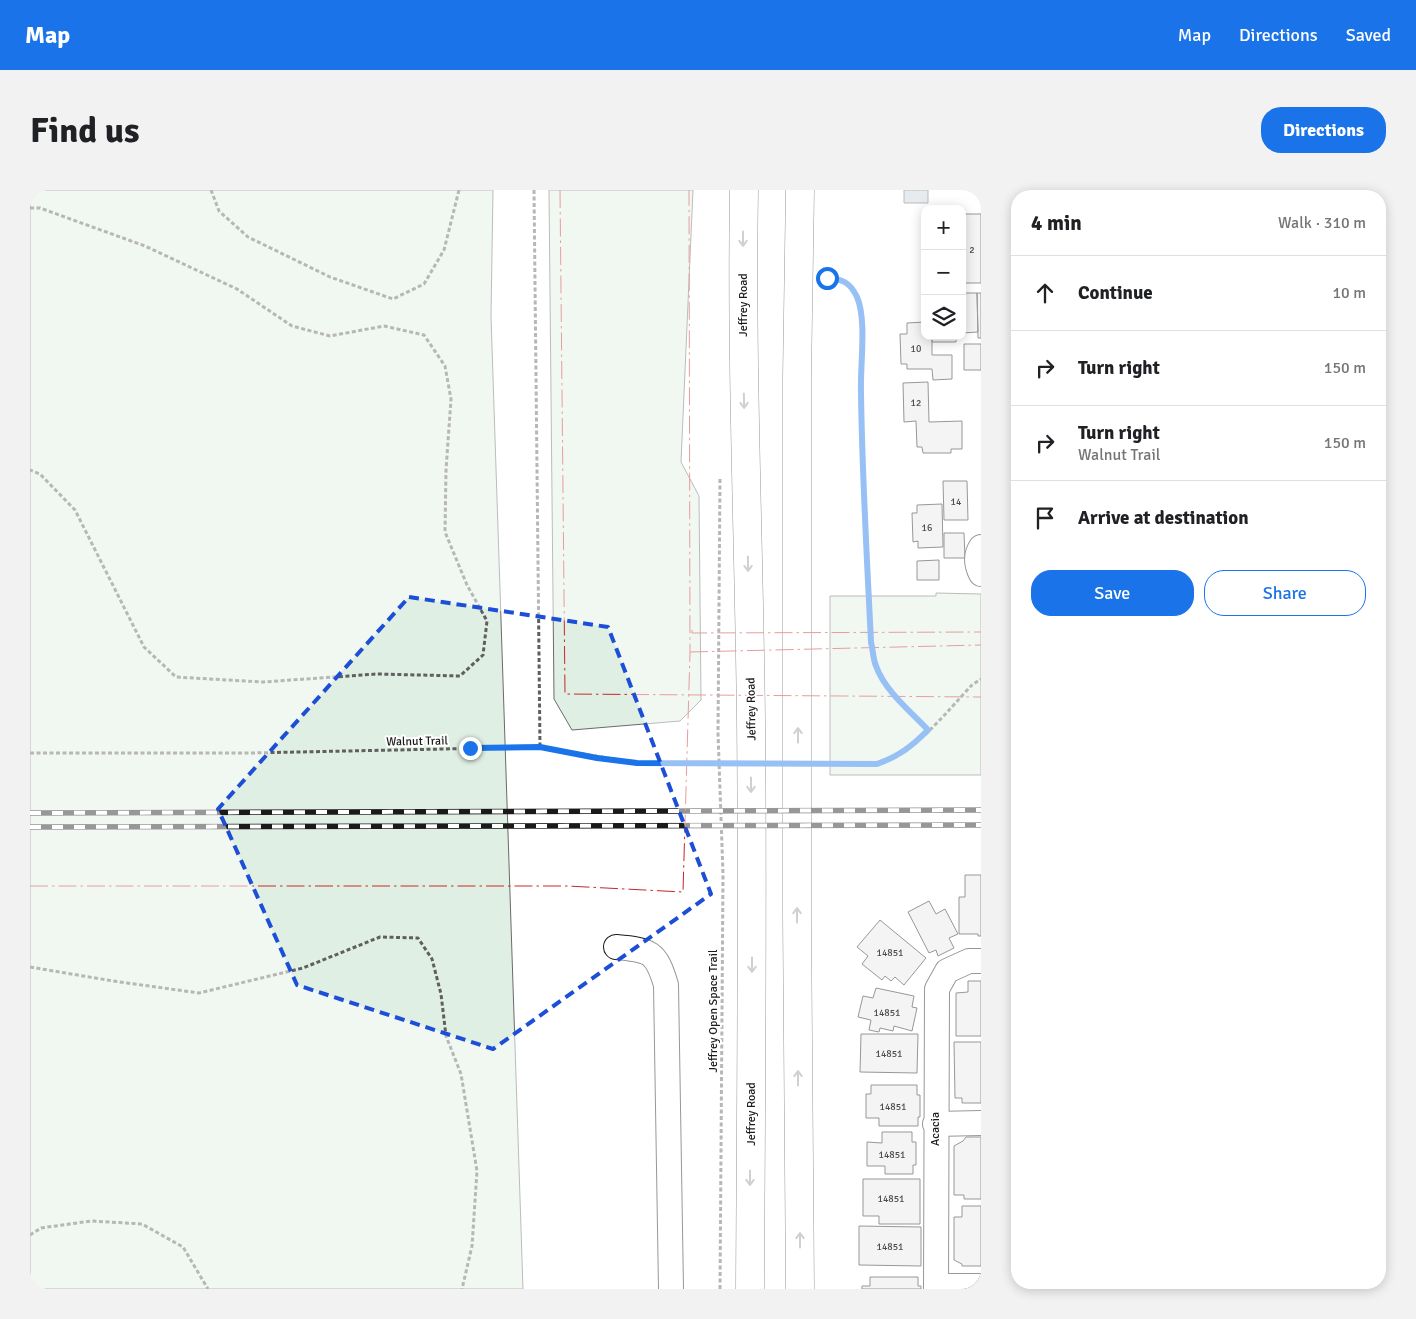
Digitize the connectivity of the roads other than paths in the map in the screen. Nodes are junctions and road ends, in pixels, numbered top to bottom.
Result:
1 (744, 190) edge
2 (800, 190) edge
3 (981, 547) edge
4 (981, 574) edge
5 (616, 947) dead end
6 (981, 961) edge
7 (981, 1123) edge
8 (935, 1124) junction
9 (981, 1286) edge
10 (936, 1288) edge
11 (670, 1289) edge
12 (750, 1289) edge
13 (800, 1289) edge

1 -> 12 main road, Jeffrey Road
13 -> 2 main road
3 - 4 street
5 - 11 street
6 - 8 street, Acacia
7 - 8 street
8 - 10 street, Acacia
9 - 10 street

